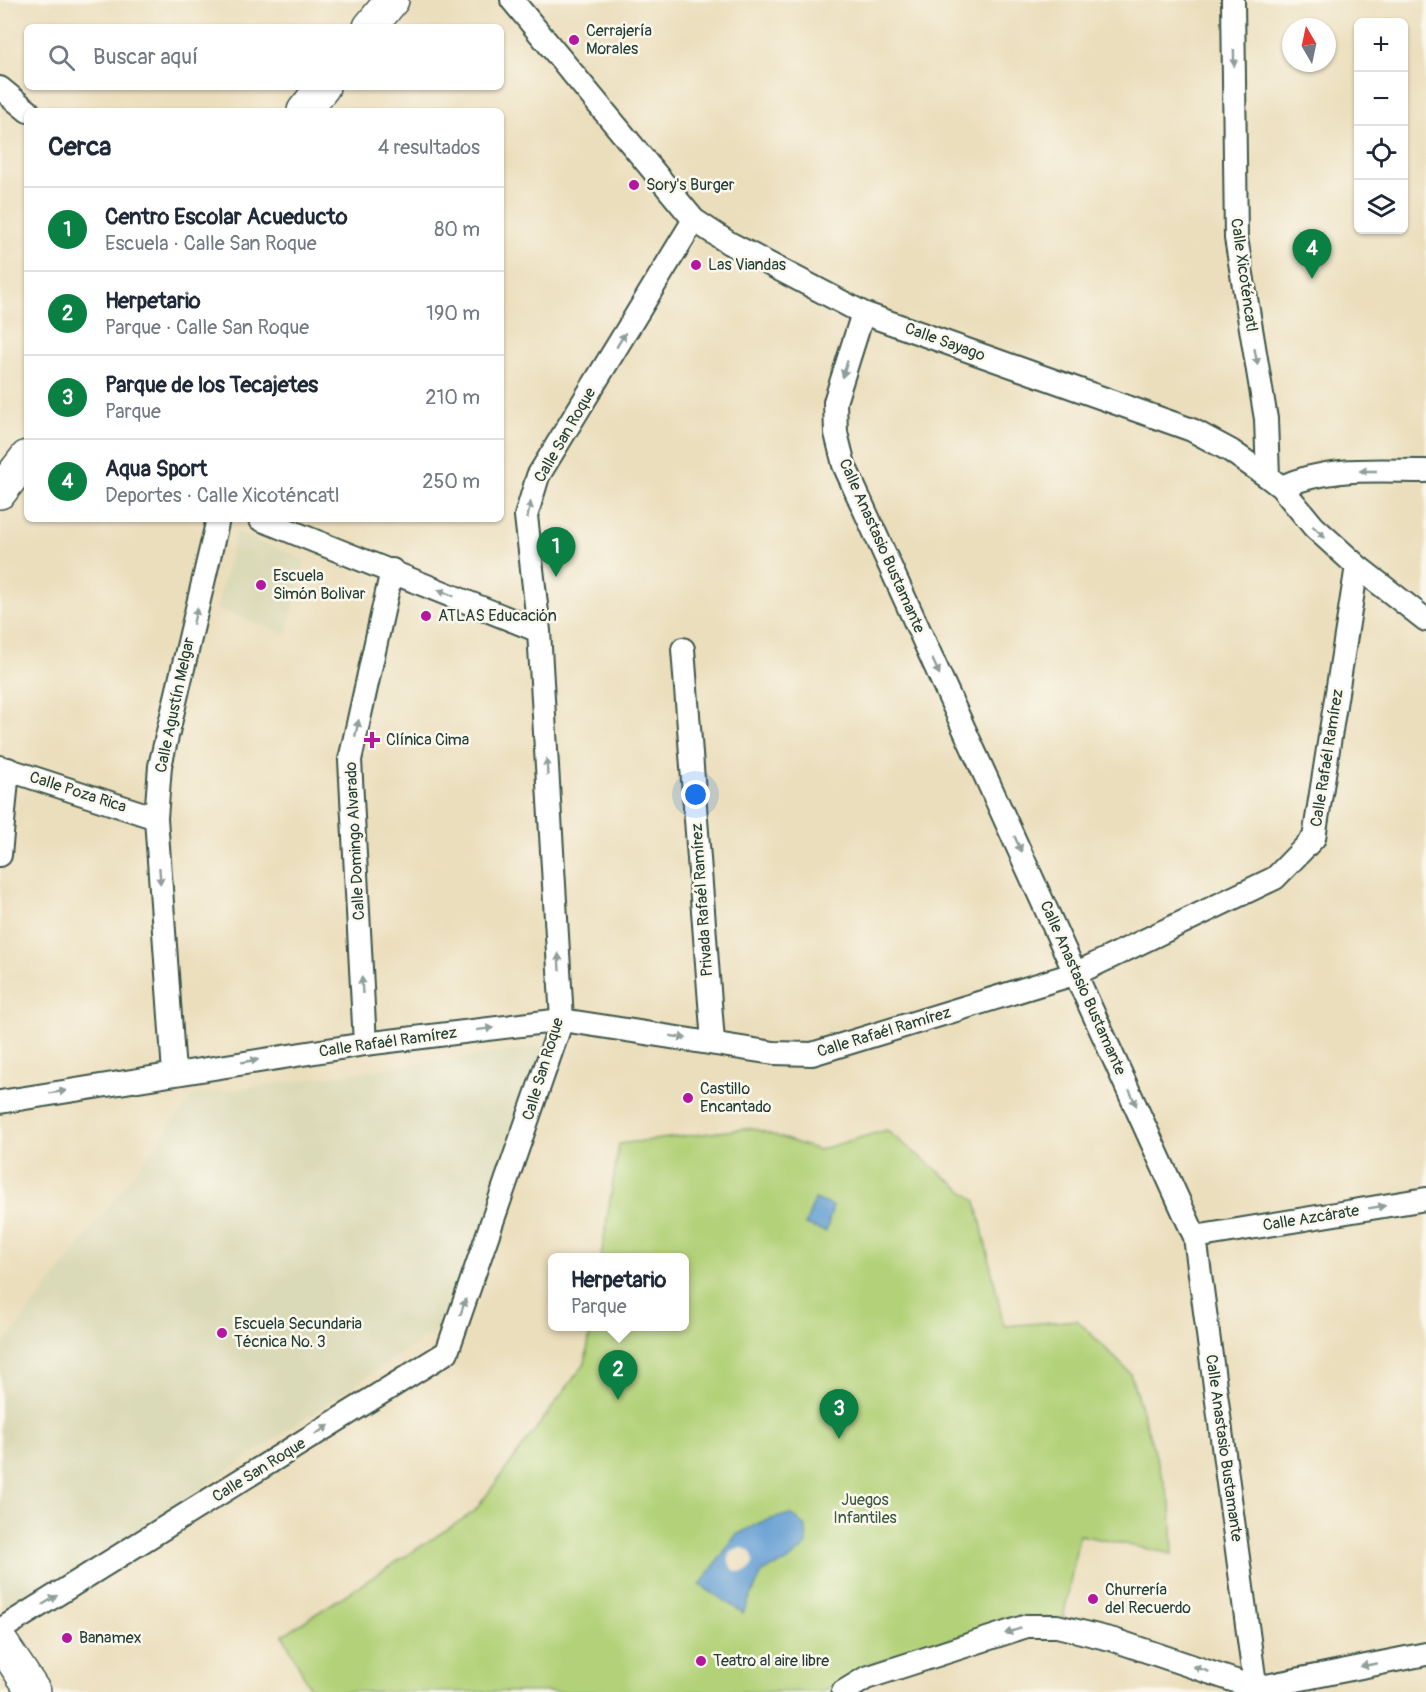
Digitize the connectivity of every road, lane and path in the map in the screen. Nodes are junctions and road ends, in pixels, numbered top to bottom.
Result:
1 (392, 0) edge
2 (512, 0) edge
3 (1233, 0) edge
4 (372, 24) edge
5 (0, 88) edge
6 (321, 90) edge
7 (24, 108) edge
8 (306, 108) edge
9 (694, 220) junction
10 (863, 313) junction
11 (24, 461) edge
12 (1426, 471) edge
13 (1274, 482) junction
14 (0, 492) edge
15 (217, 522) edge
16 (268, 522) edge
17 (1357, 566) junction
18 (392, 570) junction
19 (1426, 620) edge
20 (539, 631) junction
21 (683, 649) dead end
22 (4, 768) edge
23 (156, 818) junction
24 (0, 855) edge
25 (1077, 973) junction
26 (562, 1020) junction
27 (713, 1042) junction
28 (365, 1044) junction
29 (174, 1073) junction
30 (0, 1102) edge
31 (1426, 1198) edge
32 (1195, 1237) junction
33 (0, 1630) edge
34 (0, 1641) edge
35 (1426, 1654) edge
36 (1256, 1690) edge
37 (34, 1692) edge
38 (843, 1692) edge

1 - 4 main road
2 - 9 street, Calle Sayago
3 -> 13 street, Calle Xicoténcatl
5 - 7 street
6 - 8 main road
9 - 10 street, Calle Sayago
20 -> 9 street, Calle San Roque
10 - 13 street, Calle Sayago
10 -> 25 street, Calle Anastasio Bustamante
11 - 14 main road
12 -> 13 street
13 -> 17 street, Calle Sayago
23 -> 15 street, Calle Agustín Melgar
16 - 18 street
17 - 19 street, Calle Sayago
17 - 25 street, Calle Rafaél Ramírez
20 -> 18 street
28 -> 18 street, Calle Domingo Alvarado
26 -> 20 street, Calle San Roque
21 - 27 street, Privada Rafaél Ramírez
22 - 23 street, Calle Poza Rica
22 - 24 street
23 -> 29 street, Calle Agustín Melgar
25 - 27 street, Calle Rafaél Ramírez
25 -> 32 street, Calle Anastasio Bustamante
26 -> 27 street, Calle Rafaél Ramírez
28 -> 26 street, Calle Rafaél Ramírez
33 -> 26 street, Calle San Roque
29 -> 28 street, Calle Rafaél Ramírez
30 -> 29 street, Calle Rafaél Ramírez
32 -> 31 street, Calle Azcárate
32 - 36 street, Calle Anastasio Bustamante
34 - 37 main road
35 -> 36 street
36 -> 38 street

